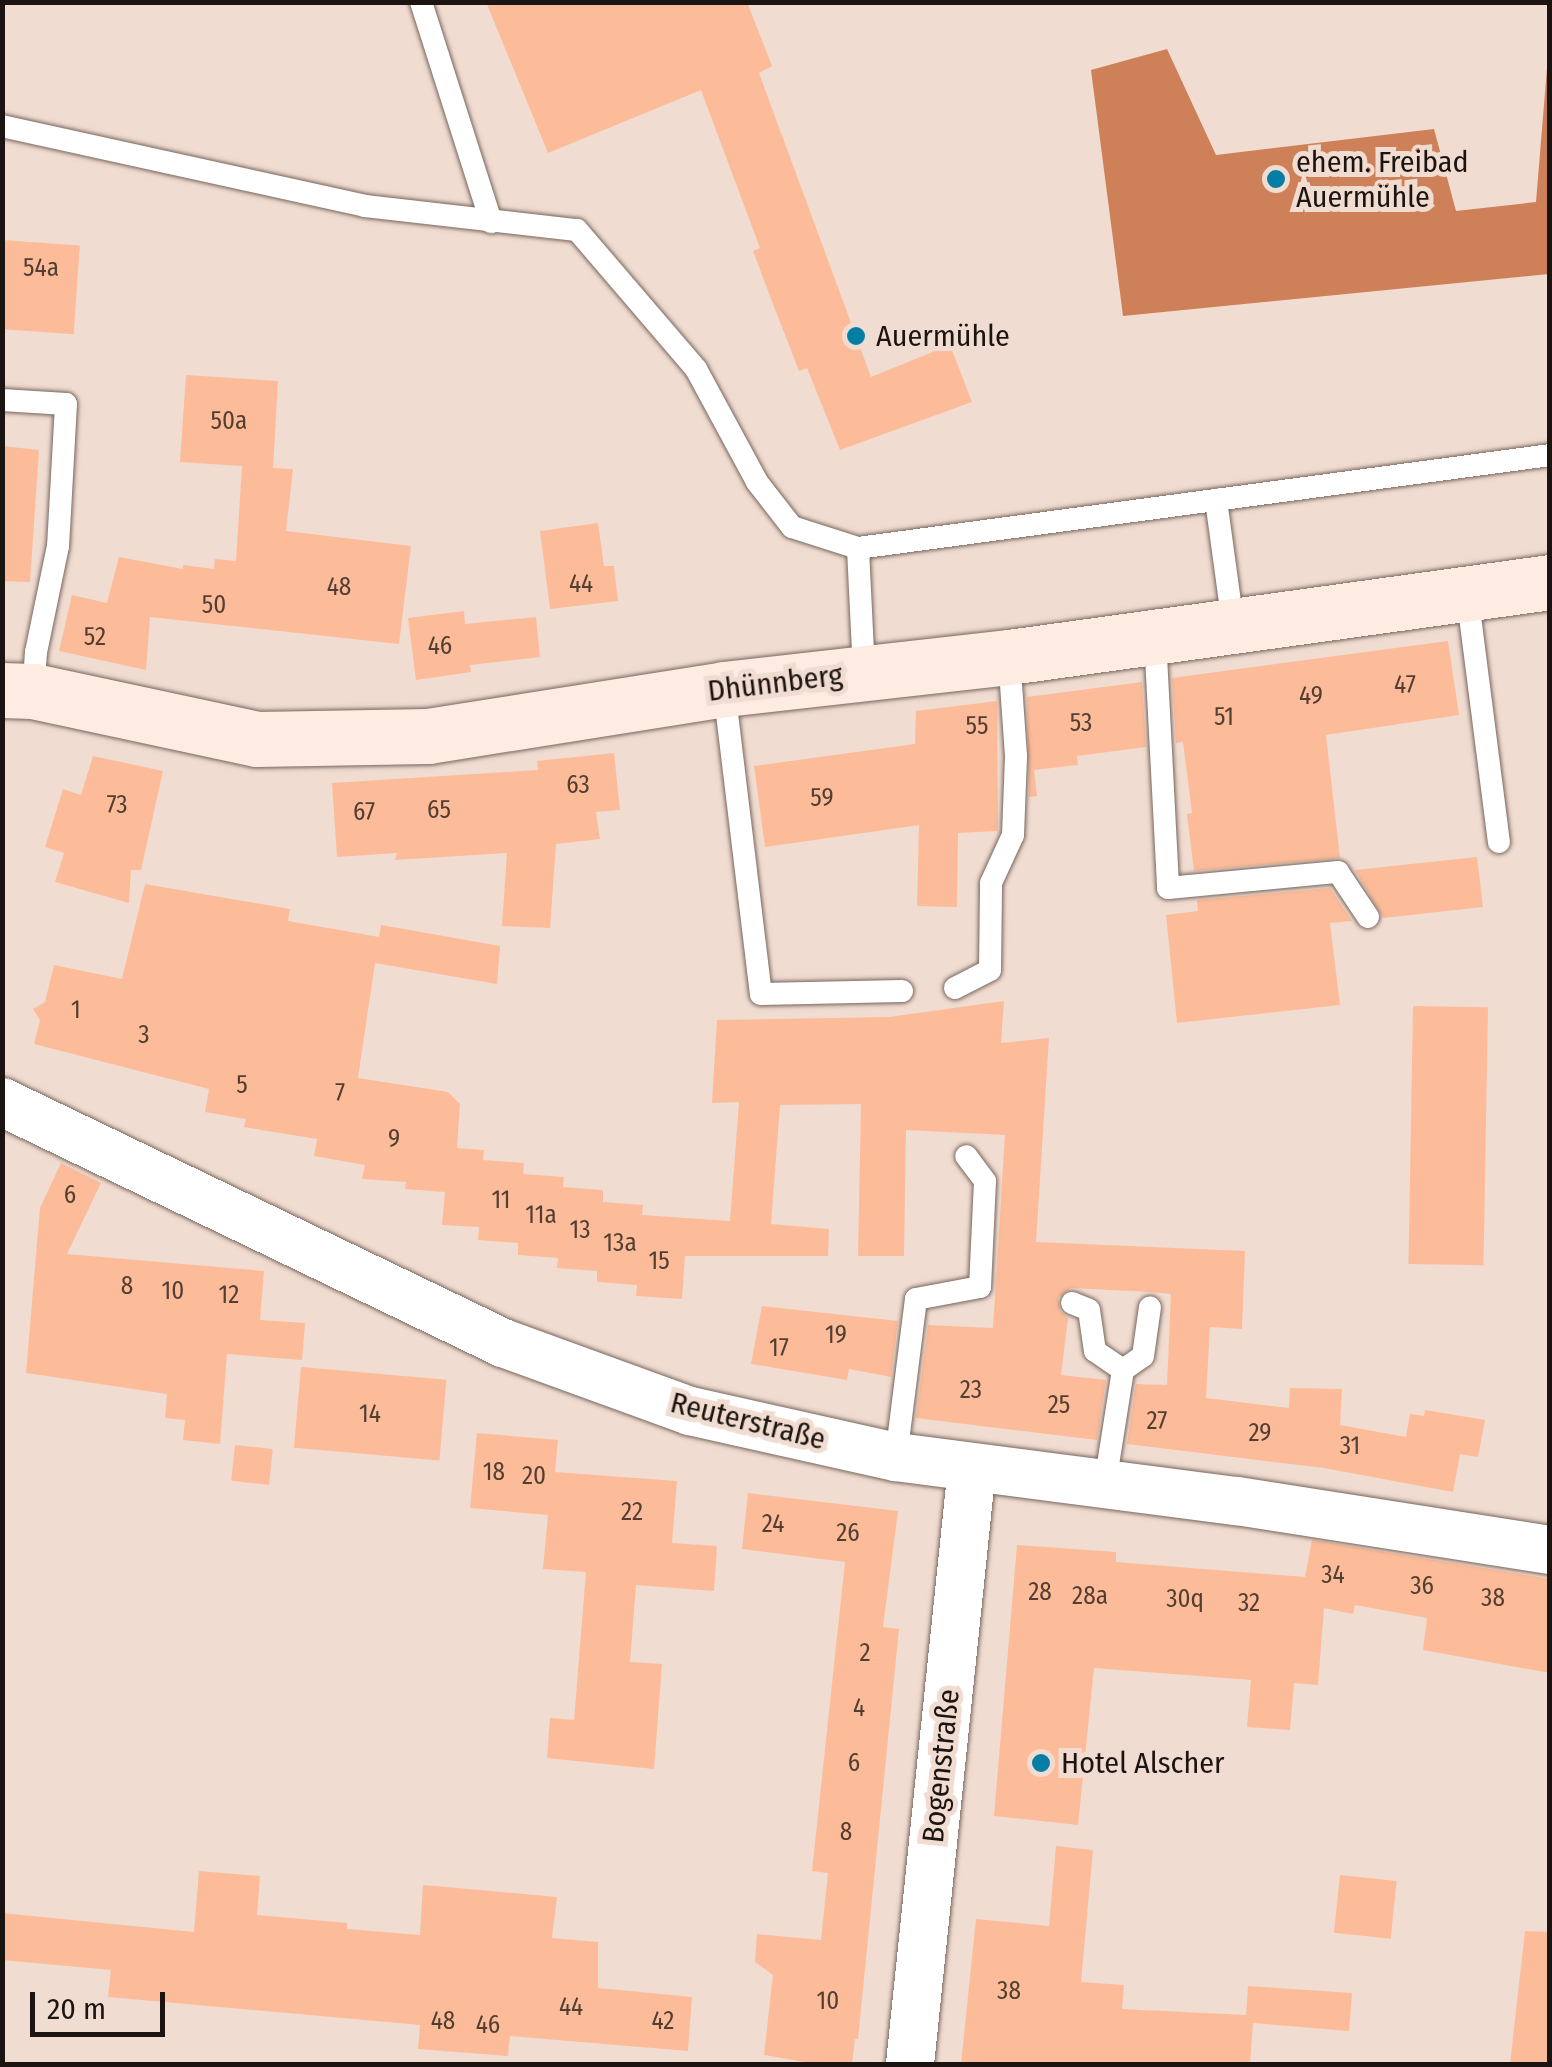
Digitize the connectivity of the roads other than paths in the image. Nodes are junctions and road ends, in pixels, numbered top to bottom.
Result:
1 (422, 2) edge
2 (2, 126) edge
3 (492, 222) junction
4 (2, 400) edge
5 (1550, 455) edge
6 (1216, 500) junction
7 (858, 548) junction
8 (1550, 582) edge
9 (1468, 593) junction
10 (1234, 624) junction
11 (1155, 637) junction
12 (1009, 657) junction
13 (864, 672) junction
14 (724, 689) junction
15 (18, 690) edge
16 (1498, 842) dead end
17 (1368, 917) dead end
18 (955, 988) dead end
19 (902, 990) dead end
20 (2, 1102) edge
21 (966, 1156) dead end
22 (1072, 1302) dead end
23 (1150, 1307) dead end
24 (1122, 1370) junction
25 (896, 1457) junction
26 (972, 1467) junction
27 (1105, 1484) junction
28 (1550, 1550) edge
29 (910, 2064) edge

1 - 3 lane
2 - 3 lane
3 - 7 lane
4 - 15 lane
5 - 6 lane
6 - 7 lane
6 - 10 lane
7 - 13 lane
8 - 9 street, Dhünnberg
9 - 10 street, Dhünnberg
9 - 16 lane
10 - 11 street, Dhünnberg
11 - 12 street, Dhünnberg
11 - 17 lane
12 - 13 street, Dhünnberg
12 - 18 lane
13 - 14 street, Dhünnberg
14 - 15 street, Dhünnberg
14 - 19 lane
20 - 25 street, Reuterstraße
21 - 25 lane
22 - 24 lane
23 - 24 lane
24 - 27 lane
25 - 26 street, Reuterstraße
26 - 27 street, Reuterstraße
26 - 29 street, Bogenstraße
27 - 28 street, Reuterstraße

